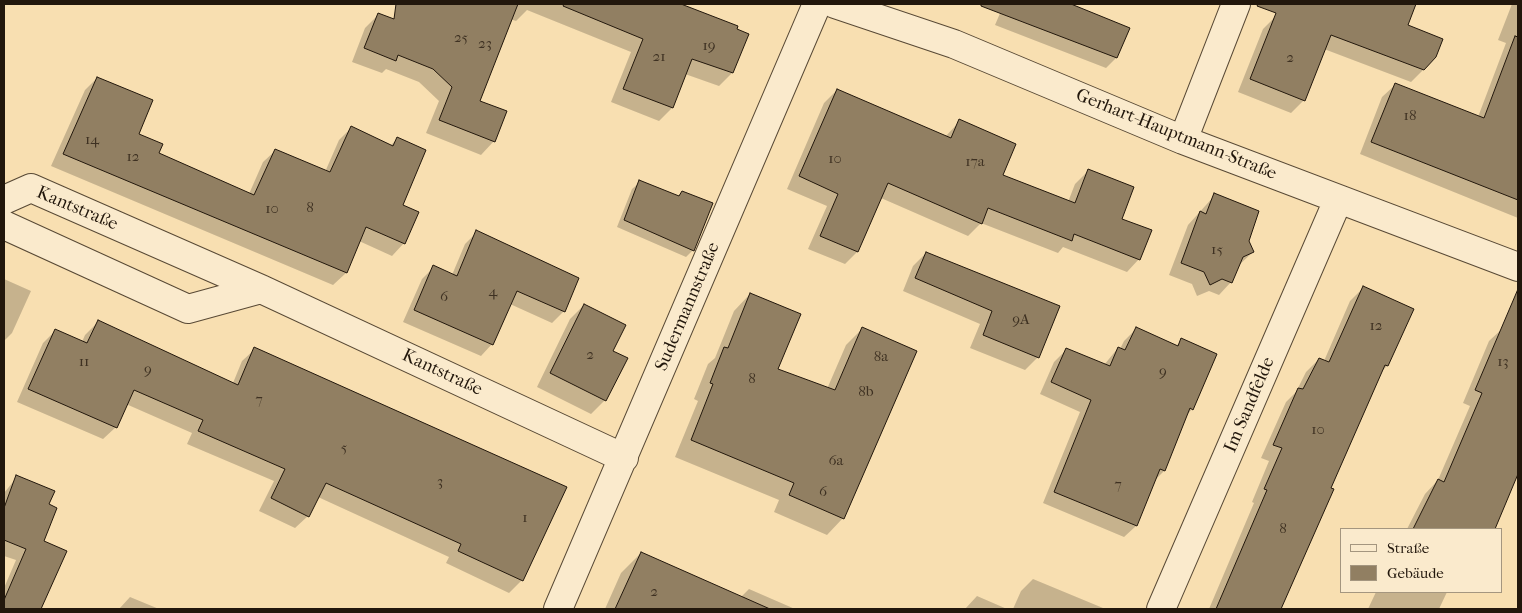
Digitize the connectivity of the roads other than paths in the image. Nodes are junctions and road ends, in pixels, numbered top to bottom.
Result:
1 (817, 4) edge
2 (834, 4) edge
3 (1236, 4) edge
4 (1183, 140) junction
5 (4, 200) edge
6 (1338, 200) junction
7 (4, 225) edge
8 (1518, 267) edge
9 (261, 289) junction
10 (624, 458) junction
11 (558, 609) edge
12 (1161, 609) edge

1 - 10 street, Sudermannstraße
2 - 4 street, Gerhart-Hauptmann-Straße
3 - 4 street
4 - 6 street, Gerhart-Hauptmann-Straße
5 - 9 street, Kantstraße
6 - 8 street, Gerhart-Hauptmann-Straße
6 - 12 street, Im Sandfelde
7 - 9 street
9 - 10 street, Kantstraße
10 - 11 street, Sudermannstraße

